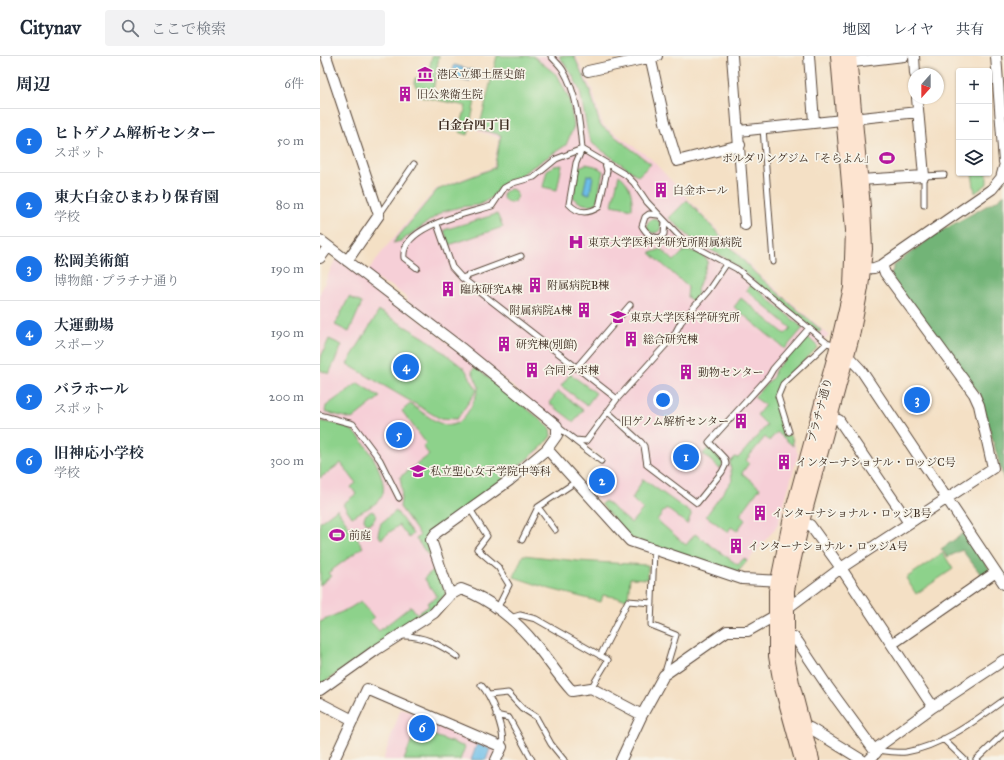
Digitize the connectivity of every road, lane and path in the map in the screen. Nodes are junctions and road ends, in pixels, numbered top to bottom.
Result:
1 (326, 56) edge
2 (551, 56) edge
3 (732, 56) edge
4 (809, 56) edge
5 (904, 56) edge
6 (914, 56) edge
7 (996, 56) edge
8 (652, 57) edge
9 (844, 60) edge
10 (915, 68) edge
11 (588, 72) dead end
12 (917, 104) edge
13 (918, 112) junction
14 (849, 118) junction
15 (814, 122) junction
16 (763, 128) junction
17 (739, 131) junction
18 (740, 145) junction
19 (582, 149) junction
20 (1004, 162) edge
21 (605, 163) junction
22 (414, 164) dead end
23 (1004, 167) edge
24 (944, 175) dead end
25 (924, 176) junction
26 (860, 180) junction
27 (924, 205) dead end
28 (659, 215) junction
29 (379, 216) junction
30 (665, 221) junction
31 (437, 224) junction
32 (744, 225) dead end
33 (324, 244) edge
34 (521, 256) dead end
35 (320, 258) edge
36 (347, 261) junction
37 (773, 262) dead end
38 (727, 263) junction
39 (882, 264) junction
40 (417, 268) dead end
41 (858, 269) junction
42 (462, 278) junction
43 (630, 304) dead end
44 (809, 328) junction
45 (837, 349) junction
46 (576, 368) junction
47 (617, 399) junction
48 (608, 412) junction
49 (320, 415) edge
50 (831, 418) junction
51 (557, 426) junction
52 (789, 432) dead end
53 (574, 440) junction
54 (547, 449) junction
55 (601, 461) dead end
56 (577, 481) junction
57 (399, 498) dead end
58 (947, 499) junction
59 (538, 507) junction
60 (470, 509) junction
61 (802, 522) junction
62 (908, 524) junction
63 (555, 530) dead end
64 (522, 540) dead end
65 (654, 550) junction
66 (841, 568) junction
67 (996, 572) junction
68 (782, 582) junction
69 (1004, 584) edge
70 (450, 595) junction
71 (652, 603) junction
72 (498, 609) junction
73 (780, 612) junction
74 (510, 618) junction
75 (398, 636) junction
76 (786, 636) junction
77 (892, 644) junction
78 (600, 656) junction
79 (458, 657) dead end
80 (1004, 660) edge
81 (664, 675) junction
82 (481, 685) dead end
83 (591, 688) junction
84 (320, 690) edge
85 (489, 695) junction
86 (1004, 700) edge
87 (320, 703) edge
88 (933, 707) junction
89 (496, 715) junction
90 (642, 715) junction
91 (353, 720) junction
92 (804, 728) junction
93 (1004, 733) edge
94 (944, 739) junction
95 (502, 747) junction
96 (874, 750) junction
97 (334, 760) edge
98 (496, 760) edge
99 (532, 760) edge
100 (564, 760) edge
101 (621, 760) edge
102 (802, 760) edge
103 (812, 760) edge
104 (862, 760) edge
105 (868, 760) edge
106 (965, 760) edge
107 (976, 760) edge

1 - 29 street
2 - 19 lane
3 - 17 street
4 - 15 street
5 - 9 street
6 - 10 street
7 - 20 street
8 - 11 street
8 - 18 street
9 - 14 main road, プラチナ通り
12 - 13 street
13 - 14 street
13 - 25 street
14 - 15 street
14 - 26 main road, プラチナ通り
14 - 41 main road, プラチナ通り
15 - 16 street
16 - 17 street
16 - 37 lane
17 - 18 street
18 - 32 street
19 - 21 lane
19 - 21 lane
19 - 31 lane
21 - 28 lane
22 - 29 lane
23 - 39 street
24 - 25 lane
25 - 26 street
25 - 27 lane
26 - 41 main road, プラチナ通り
28 - 30 lane
28 - 30 lane
29 - 36 street
30 - 38 lane
31 - 40 lane
31 - 42 lane
33 - 35 street
33 - 36 street
34 - 42 lane
36 - 51 street
38 - 44 lane
38 - 47 lane
39 - 41 street
39 - 58 street
41 - 45 main road, プラチナ通り
42 - 46 lane
43 - 46 lane
44 - 45 lane
44 - 48 lane
45 - 50 main road, プラチナ通り
45 - 52 lane
45 - 58 street
45 - 68 main road, プラチナ通り
46 - 47 lane
47 - 48 lane
48 - 53 lane
49 - 57 lane
50 - 61 main road, プラチナ通り
50 - 62 street
51 - 53 lane
51 - 54 street
53 - 55 lane
54 - 56 street
54 - 60 street
56 - 59 lane
56 - 65 street
58 - 62 street
58 - 67 street
59 - 63 lane
59 - 64 lane
60 - 70 street
60 - 72 lane
61 - 66 street
61 - 68 main road, プラチナ通り
62 - 66 street
65 - 68 street
65 - 71 lane
66 - 73 street
66 - 77 street
67 - 69 street
67 - 77 street
68 - 73 main road, プラチナ通り
70 - 72 street
70 - 75 street
71 - 78 lane
71 - 81 lane
72 - 74 street
73 - 76 main road, プラチナ通り
73 - 81 street
73 - 102 main road, プラチナ通り
74 - 78 lane
74 - 83 street
75 - 79 lane
75 - 84 street
76 - 92 main road, プラチナ通り
76 - 96 street
77 - 88 street
78 - 83 lane
80 - 88 street
81 - 90 street
82 - 85 lane
83 - 90 street
85 - 89 lane
85 - 100 lane
86 - 94 lane
87 - 91 street
88 - 96 street
89 - 95 lane
89 - 99 lane
90 - 101 street
91 - 95 street
91 - 97 street
92 - 103 main road, プラチナ通り
92 - 104 street
93 - 107 lane
94 - 96 lane
94 - 106 lane
95 - 98 street
96 - 105 street

